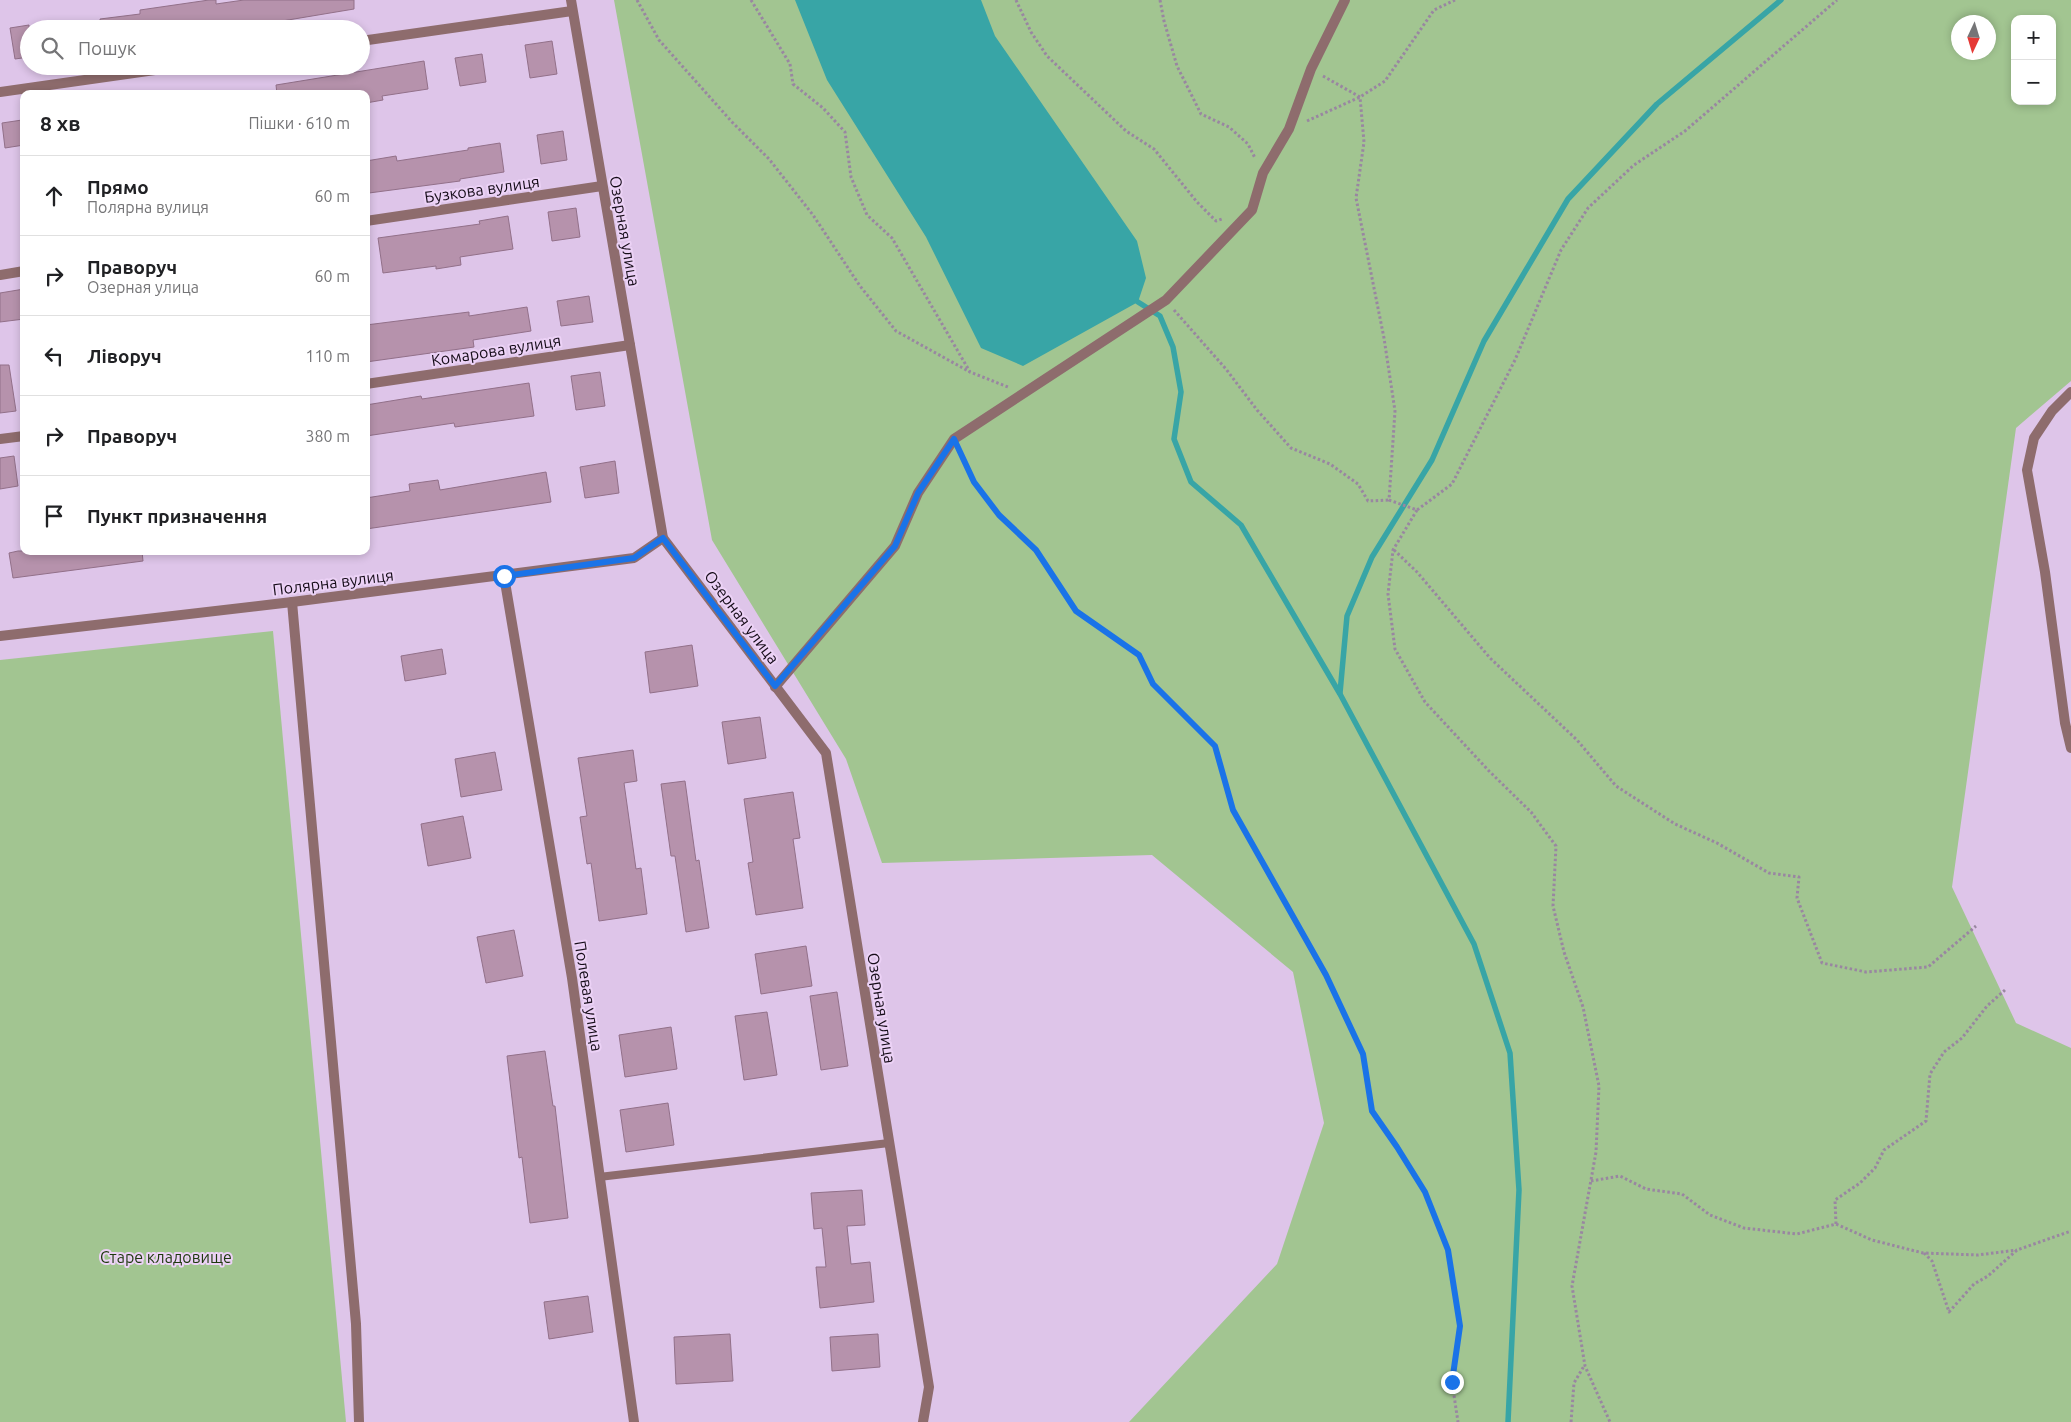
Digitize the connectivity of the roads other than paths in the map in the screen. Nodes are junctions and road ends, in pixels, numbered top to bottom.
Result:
1 (570, 0) edge
2 (1345, 0) edge
3 (572, 11) junction
4 (370, 40) edge
5 (120, 75) edge
6 (0, 92) edge
7 (602, 186) junction
8 (370, 220) edge
9 (20, 272) edge
10 (0, 275) edge
11 (630, 345) junction
12 (370, 383) edge
13 (2071, 392) edge
14 (20, 436) edge
15 (0, 439) edge
16 (663, 538) junction
17 (504, 576) junction
18 (292, 602) junction
19 (0, 636) edge
20 (775, 686) junction
21 (2071, 748) edge
22 (889, 1143) junction
23 (599, 1177) junction
24 (359, 1422) edge
25 (634, 1422) edge
26 (923, 1422) edge

1 - 3 street, Озерная улица
2 - 20 street
3 - 4 street
3 - 7 street, Озерная улица
5 - 6 street
7 - 8 street, Бузкова вулиця
7 - 11 street, Озерная улица
9 - 10 street
11 - 12 street, Комарова вулиця
11 - 16 street, Озерная улица
13 - 21 street
14 - 15 street
16 - 17 street, Полярна вулиця
16 - 20 street, Озерная улица
17 - 18 street, Полярна вулиця
17 - 23 street, Полевая улица
18 - 19 street, Полярна вулиця
18 - 24 street
20 - 22 street, Озерная улица
22 - 23 lane
22 - 26 street, Озерная улица
23 - 25 street, Полевая улица

